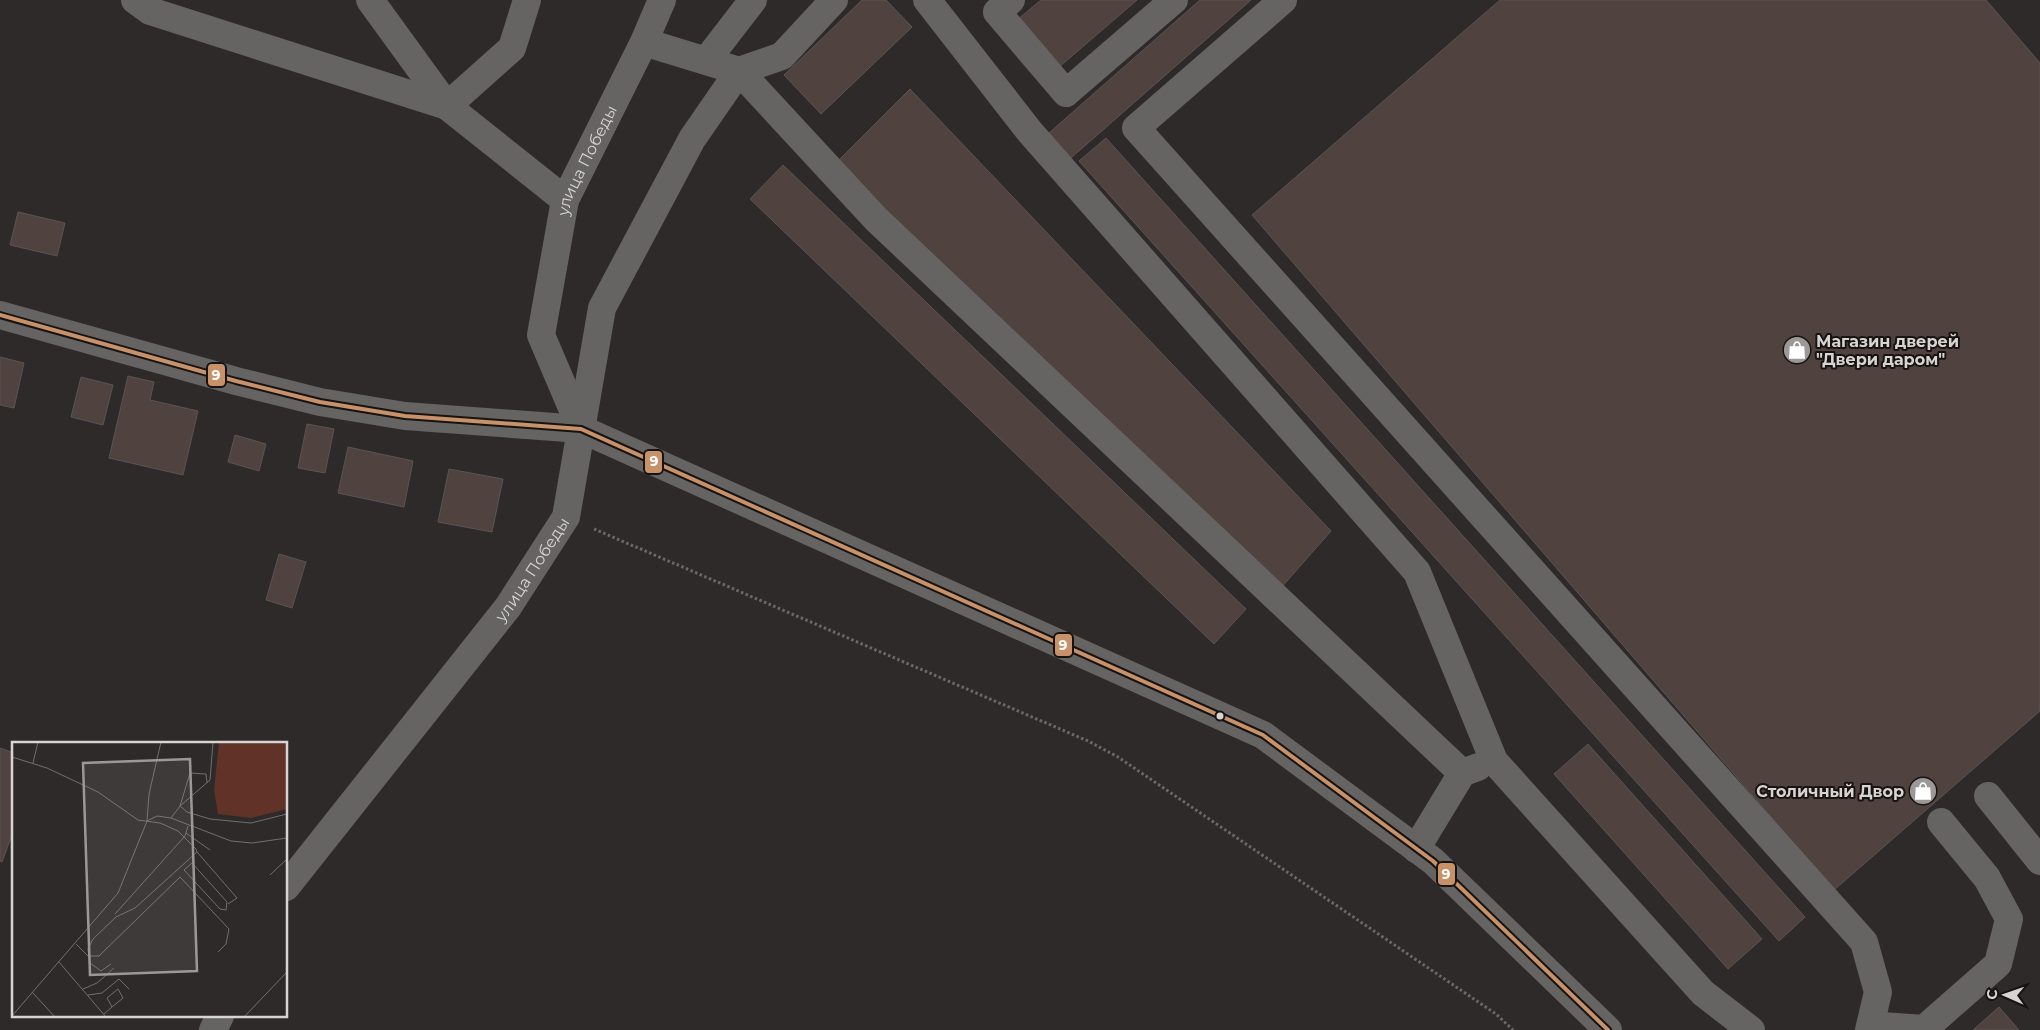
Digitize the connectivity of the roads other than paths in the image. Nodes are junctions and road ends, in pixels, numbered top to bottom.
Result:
1 (134, 0) edge
2 (370, 0) edge
3 (527, 0) edge
4 (662, 0) edge
5 (752, 0) edge
6 (834, 0) edge
7 (926, 0) edge
8 (1174, 0) edge
9 (1284, 0) edge
10 (998, 4) edge
11 (644, 42) junction
12 (706, 61) junction
13 (739, 71) junction
14 (447, 106) junction
15 (565, 200) junction
16 (0, 316) edge
17 (581, 429) junction
18 (1494, 761) junction
19 (1462, 773) junction
20 (1988, 796) dead end
21 (1941, 822) dead end
22 (1416, 849) junction
23 (2040, 860) edge
24 (288, 884) edge
25 (219, 1018) edge
26 (213, 1030) edge
27 (1608, 1030) edge
28 (1751, 1030) edge
29 (1868, 1030) edge
30 (1878, 1030) edge

1 - 14 street
2 - 14 street
3 - 14 street
4 - 11 street, улица Победы
5 - 12 street
6 - 13 street
7 - 18 street
8 - 10 street
9 - 29 street
11 - 12 street
11 - 15 street, улица Победы
12 - 13 street
13 - 17 street
13 - 19 street
14 - 15 street
15 - 17 street, улица Победы
16 - 17 street
17 - 22 street
17 - 24 street, улица Победы
18 - 19 street
18 - 28 street
19 - 22 street
20 - 23 street
21 - 30 street
22 - 27 street
25 - 26 street

